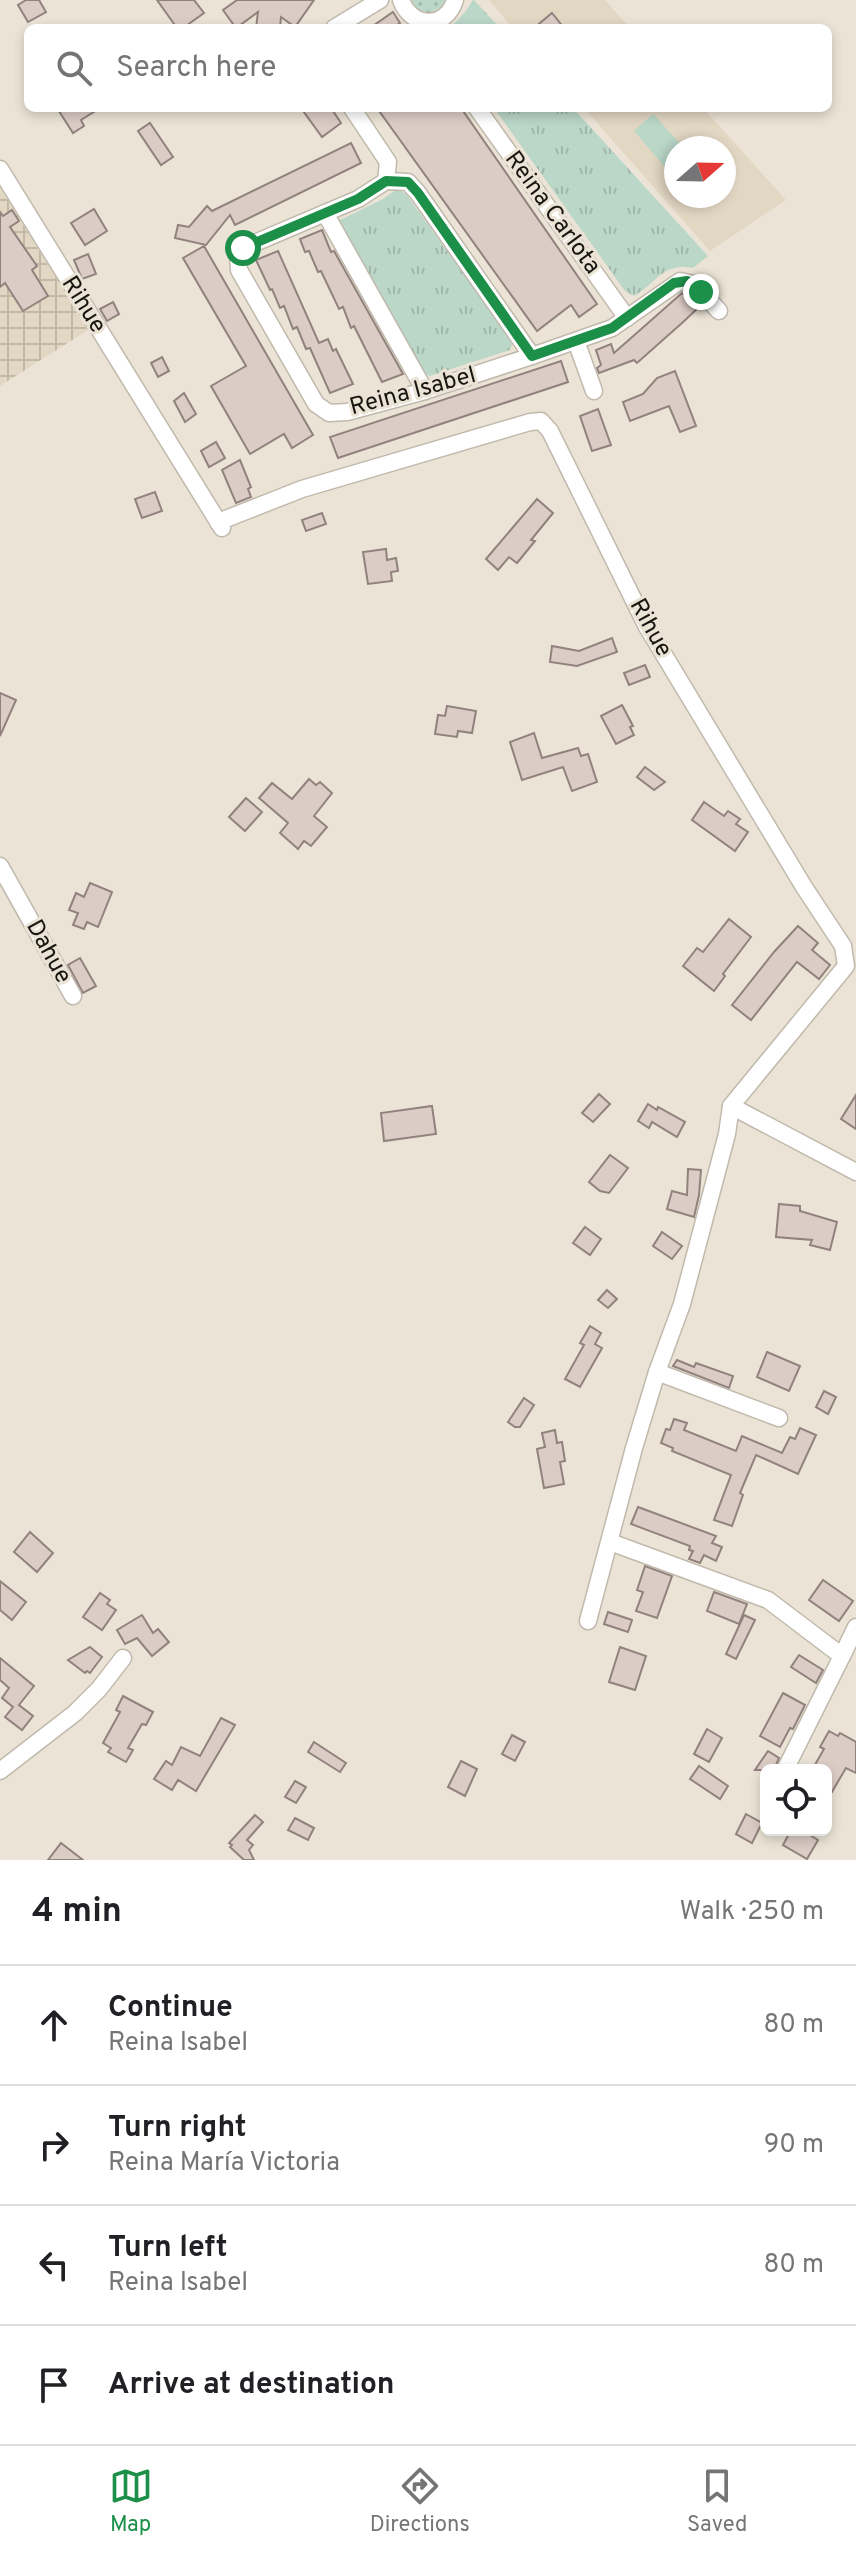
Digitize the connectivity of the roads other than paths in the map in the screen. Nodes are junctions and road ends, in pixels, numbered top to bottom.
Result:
1 (380, 0) edge
2 (401, 0) edge
3 (455, 0) edge
4 (341, 24) edge
5 (424, 24) edge
6 (429, 24) edge
7 (355, 112) edge
8 (480, 112) edge
9 (0, 169) edge
10 (386, 181) junction
11 (325, 213) junction
12 (719, 311) dead end
13 (627, 318) junction
14 (576, 341) junction
15 (532, 356) junction
16 (425, 391) junction
17 (594, 391) dead end
18 (0, 866) edge
19 (73, 996) dead end
20 (731, 1106) junction
21 (856, 1172) edge
22 (657, 1372) junction
23 (779, 1418) dead end
24 (610, 1542) junction
25 (588, 1621) dead end
26 (856, 1627) edge
27 (842, 1656) junction
28 (123, 1658) dead end
29 (788, 1764) edge
30 (0, 1771) edge

1 - 4 street
2 - 5 street
3 - 6 street
7 - 10 street
8 - 13 street, Reina Carlota
9 - 20 street, Rihue
10 - 11 street, Reina Isabel
10 - 15 street
11 - 16 street
11 - 16 street, Reina Isabel
12 - 13 street, Reina Isabel
13 - 14 street, Reina Isabel
14 - 15 street, Reina Isabel
14 - 17 street
15 - 16 street, Reina Isabel
18 - 19 street, Dahue
20 - 21 street
20 - 22 street
22 - 23 street
22 - 24 street
24 - 25 street
24 - 27 street
26 - 27 street
27 - 29 street
28 - 30 street

